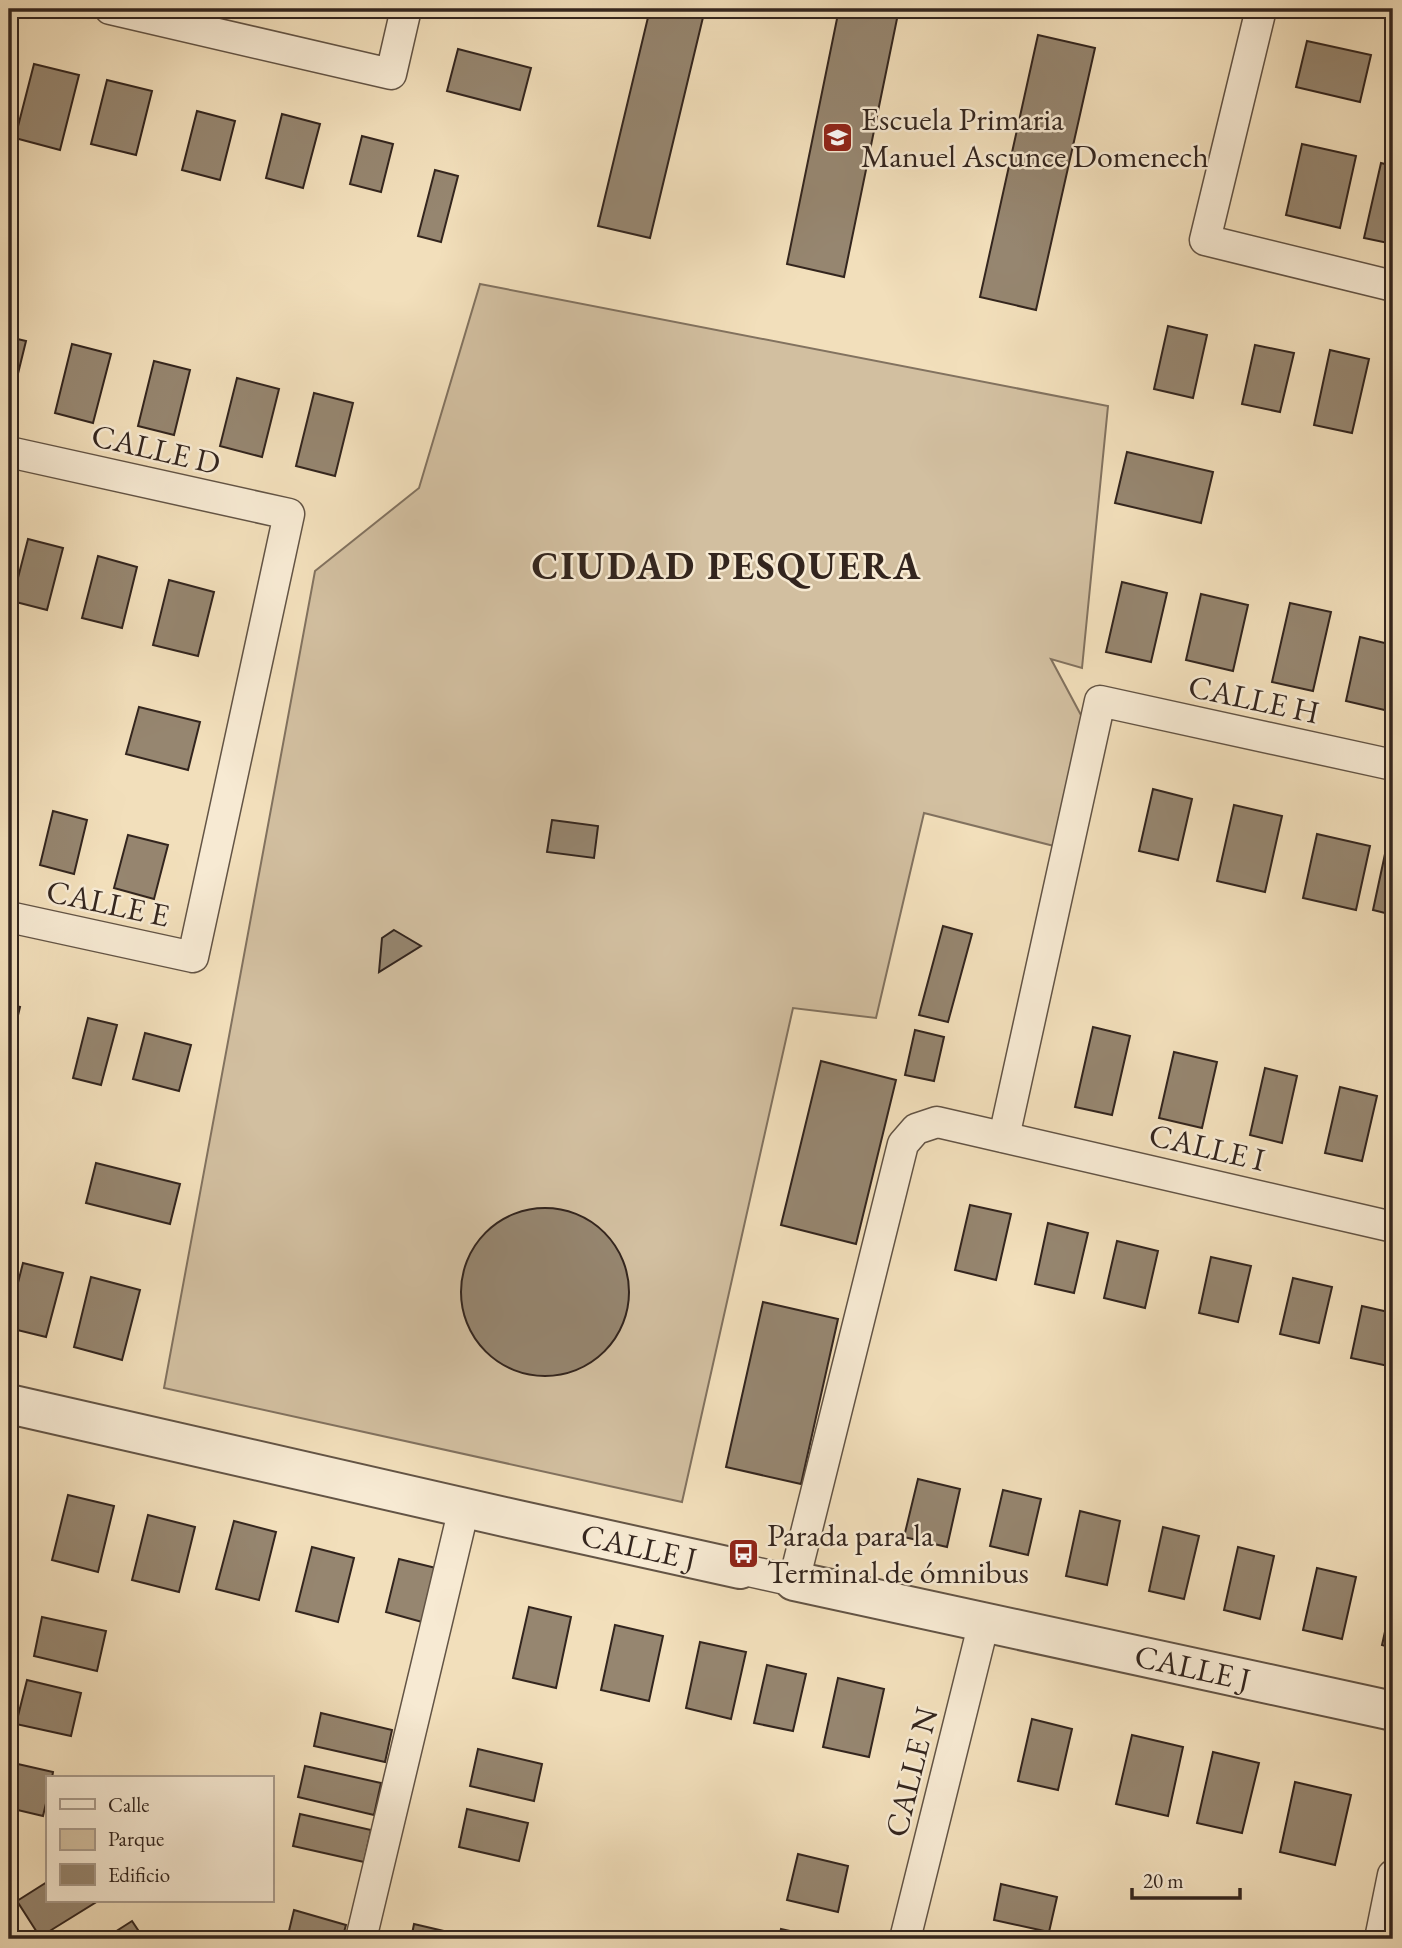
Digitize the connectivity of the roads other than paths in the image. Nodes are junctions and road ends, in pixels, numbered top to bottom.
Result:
1 (110, 9) edge
2 (406, 9) edge
3 (1261, 9) edge
4 (1393, 286) edge
5 (9, 452) edge
6 (1393, 765) edge
7 (9, 918) edge
8 (193, 957) joint
9 (1004, 1137) junction
10 (1393, 1227) edge
11 (9, 1407) edge
12 (464, 1508) junction
13 (740, 1569) joint
14 (794, 1581) junction
15 (984, 1622) junction
16 (1393, 1711) edge
17 (1393, 1875) edge
18 (361, 1939) edge
19 (905, 1939) edge
20 (1380, 1939) edge

1 - 2 street
3 - 4 street
5 - 8 street, CALLE D
6 - 9 street, CALLE H
7 - 8 street, CALLE E
9 - 10 street, CALLE I
9 - 14 street, CALLE I
11 - 12 street, CALLE J
12 - 13 street, CALLE J
12 - 18 street
13 - 14 street, CALLE J
14 - 15 street, CALLE J
15 - 16 street, CALLE J
15 - 19 street, CALLE N
17 - 20 street

